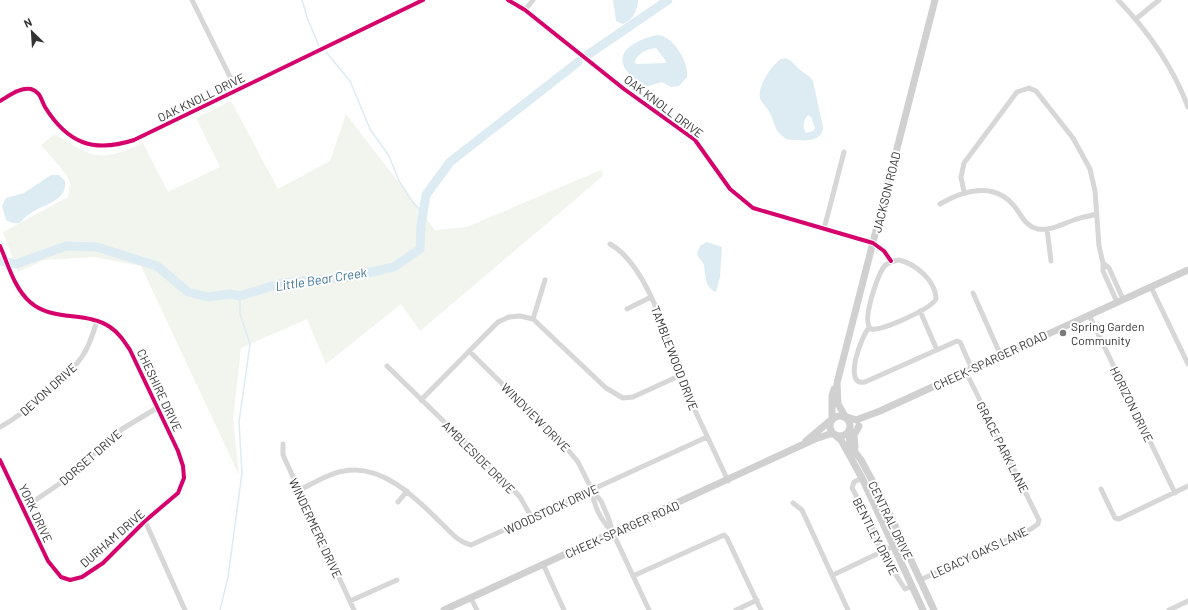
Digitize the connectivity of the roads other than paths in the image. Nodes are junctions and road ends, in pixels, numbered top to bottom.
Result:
1 (192, 0) edge
2 (423, 0) edge
3 (508, 0) edge
4 (533, 0) edge
5 (935, 0) edge
6 (1118, 0) edge
7 (1159, 0) edge
8 (525, 10) junction
9 (1136, 19) junction
10 (236, 91) junction
11 (0, 101) edge
12 (1188, 107) edge
13 (844, 152) dead end
14 (964, 192) junction
15 (940, 204) dead end
16 (1097, 214) junction
17 (1047, 229) junction
18 (824, 230) junction
19 (873, 243) junction
20 (610, 244) dead end
21 (0, 246) edge
22 (891, 261) junction
23 (1051, 261) dead end
24 (1188, 270) edge
25 (545, 280) dead end
26 (1151, 287) junction
27 (972, 293) dead end
28 (651, 297) junction
29 (1120, 301) junction
30 (627, 309) dead end
31 (920, 311) junction
32 (1089, 315) junction
33 (533, 319) junction
34 (97, 321) junction
35 (869, 328) junction
36 (937, 350) junction
37 (470, 351) junction
38 (1000, 356) junction
39 (1188, 364) edge
40 (386, 366) dead end
41 (969, 370) junction
42 (681, 375) junction
43 (837, 383) junction
44 (421, 400) junction
45 (157, 408) junction
46 (880, 411) junction
47 (846, 417) junction
48 (832, 420) junction
49 (859, 426) junction
50 (0, 428) edge
51 (849, 432) junction
52 (834, 434) junction
53 (708, 437) junction
54 (283, 444) dead end
55 (800, 447) junction
56 (0, 460) edge
57 (861, 460) junction
58 (184, 472) joint
59 (862, 478) junction
60 (728, 481) junction
61 (1188, 486) edge
62 (1101, 489) dead end
63 (299, 490) junction
64 (592, 490) junction
65 (407, 491) junction
66 (1175, 493) junction
67 (398, 502) dead end
68 (793, 503) dead end
69 (24, 508) junction
70 (532, 518) junction
71 (145, 521) junction
72 (1038, 524) joint
73 (613, 533) junction
74 (902, 542) junction
75 (894, 546) junction
76 (882, 551) junction
77 (543, 564) junction
78 (56, 573) joint
79 (833, 574) junction
80 (633, 576) junction
81 (397, 580) dead end
82 (920, 580) junction
83 (912, 586) junction
84 (471, 598) junction
85 (757, 600) junction
86 (350, 601) junction
87 (1188, 601) edge
88 (185, 610) edge
89 (354, 610) edge
90 (444, 610) edge
91 (477, 610) edge
92 (564, 610) edge
93 (649, 610) edge
94 (736, 610) edge
95 (761, 610) edge
96 (848, 610) edge
97 (923, 610) edge
98 (934, 610) edge
99 (1170, 610) edge

1 - 10 street
2 - 10 street, OAK KNOLL DRIVE
3 - 8 street, OAK KNOLL DRIVE
4 - 8 street
5 - 19 main road, JACKSON ROAD
6 - 9 street
7 - 9 street
8 - 18 street, OAK KNOLL DRIVE
9 - 12 street
10 - 11 street, OAK KNOLL DRIVE
13 - 18 street
14 - 15 street
14 - 16 street
14 - 17 street
16 - 17 street
16 - 29 street
17 - 23 street
18 - 19 street, OAK KNOLL DRIVE
19 - 22 street
19 - 43 main road, JACKSON ROAD
20 - 28 street, TAMBLEWOOD DRIVE
21 - 34 street, CHESHIRE DRIVE
22 - 31 street
22 - 35 street
24 - 26 main road, CHEEK-SPARGER ROAD
25 - 33 street
26 - 29 main road, CHEEK-SPARGER ROAD
26 - 39 street
27 - 38 street
28 - 30 street
28 - 42 street, TAMBLEWOOD DRIVE
29 - 32 main road, CHEEK-SPARGER ROAD
31 - 35 street
31 - 36 street
32 - 38 main road, CHEEK-SPARGER ROAD
32 - 66 street, HORIZON DRIVE
33 - 37 street
33 - 42 street
34 - 45 street, CHESHIRE DRIVE
34 - 50 street, DEVON DRIVE
35 - 36 street
36 - 41 street, GRACE PARK LANE
37 - 44 street
37 - 64 street, WINDVIEW DRIVE
38 - 41 main road, CHEEK-SPARGER ROAD
40 - 44 street, AMBLESIDE DRIVE
41 - 46 main road, CHEEK-SPARGER ROAD
41 - 72 street, GRACE PARK LANE
42 - 53 street, TAMBLEWOOD DRIVE
43 - 47 main road, JACKSON ROAD
43 - 48 main road, JACKSON ROAD
44 - 70 street, AMBLESIDE DRIVE
45 - 58 street, CHESHIRE DRIVE
45 - 69 street, DORSET DRIVE
46 - 47 main road, CHEEK-SPARGER ROAD
46 - 49 main road, CHEEK-SPARGER ROAD
47 - 48 main road
47 - 51 main road
48 - 52 main road
48 - 55 main road, CHEEK-SPARGER ROAD
49 - 51 main road, CHEEK-SPARGER ROAD
49 - 57 main road
51 - 52 main road
51 - 57 main road, CENTRAL DRIVE
52 - 55 main road, CHEEK-SPARGER ROAD
52 - 59 main road, CENTRAL DRIVE
53 - 60 street, TAMBLEWOOD DRIVE
53 - 64 street, WOODSTOCK DRIVE
54 - 63 street, WINDERMERE DRIVE
55 - 60 main road, CHEEK-SPARGER ROAD
56 - 69 street, YORK DRIVE
57 - 74 main road, CENTRAL DRIVE
58 - 71 street, DURHAM DRIVE
59 - 75 main road, CENTRAL DRIVE
59 - 76 street, BENTLEY DRIVE
60 - 73 main road, CHEEK-SPARGER ROAD
61 - 66 street
62 - 66 street
63 - 65 street, WOODSTOCK DRIVE
63 - 86 street, WINDERMERE DRIVE
64 - 70 street, WOODSTOCK DRIVE
64 - 73 street, WINDVIEW DRIVE
65 - 67 street
65 - 70 street, WOODSTOCK DRIVE
68 - 79 street
69 - 78 street, YORK DRIVE
71 - 78 street, DURHAM DRIVE
71 - 88 street
72 - 82 street, LEGACY OAKS LANE
73 - 77 main road, CHEEK-SPARGER ROAD
73 - 80 street, WINDVIEW DRIVE
74 - 75 street
74 - 82 main road, CENTRAL DRIVE
75 - 76 street
75 - 83 main road, CENTRAL DRIVE
76 - 79 street
76 - 83 street, BENTLEY DRIVE
77 - 84 main road, CHEEK-SPARGER ROAD
77 - 92 street
79 - 96 street
80 - 85 street
80 - 93 street, WINDVIEW DRIVE
81 - 86 street
82 - 98 main road, CENTRAL DRIVE
83 - 97 main road, CENTRAL DRIVE
84 - 90 main road, CHEEK-SPARGER ROAD
84 - 91 street
85 - 94 street
85 - 95 street
86 - 89 street, WINDERMERE DRIVE
87 - 99 street

